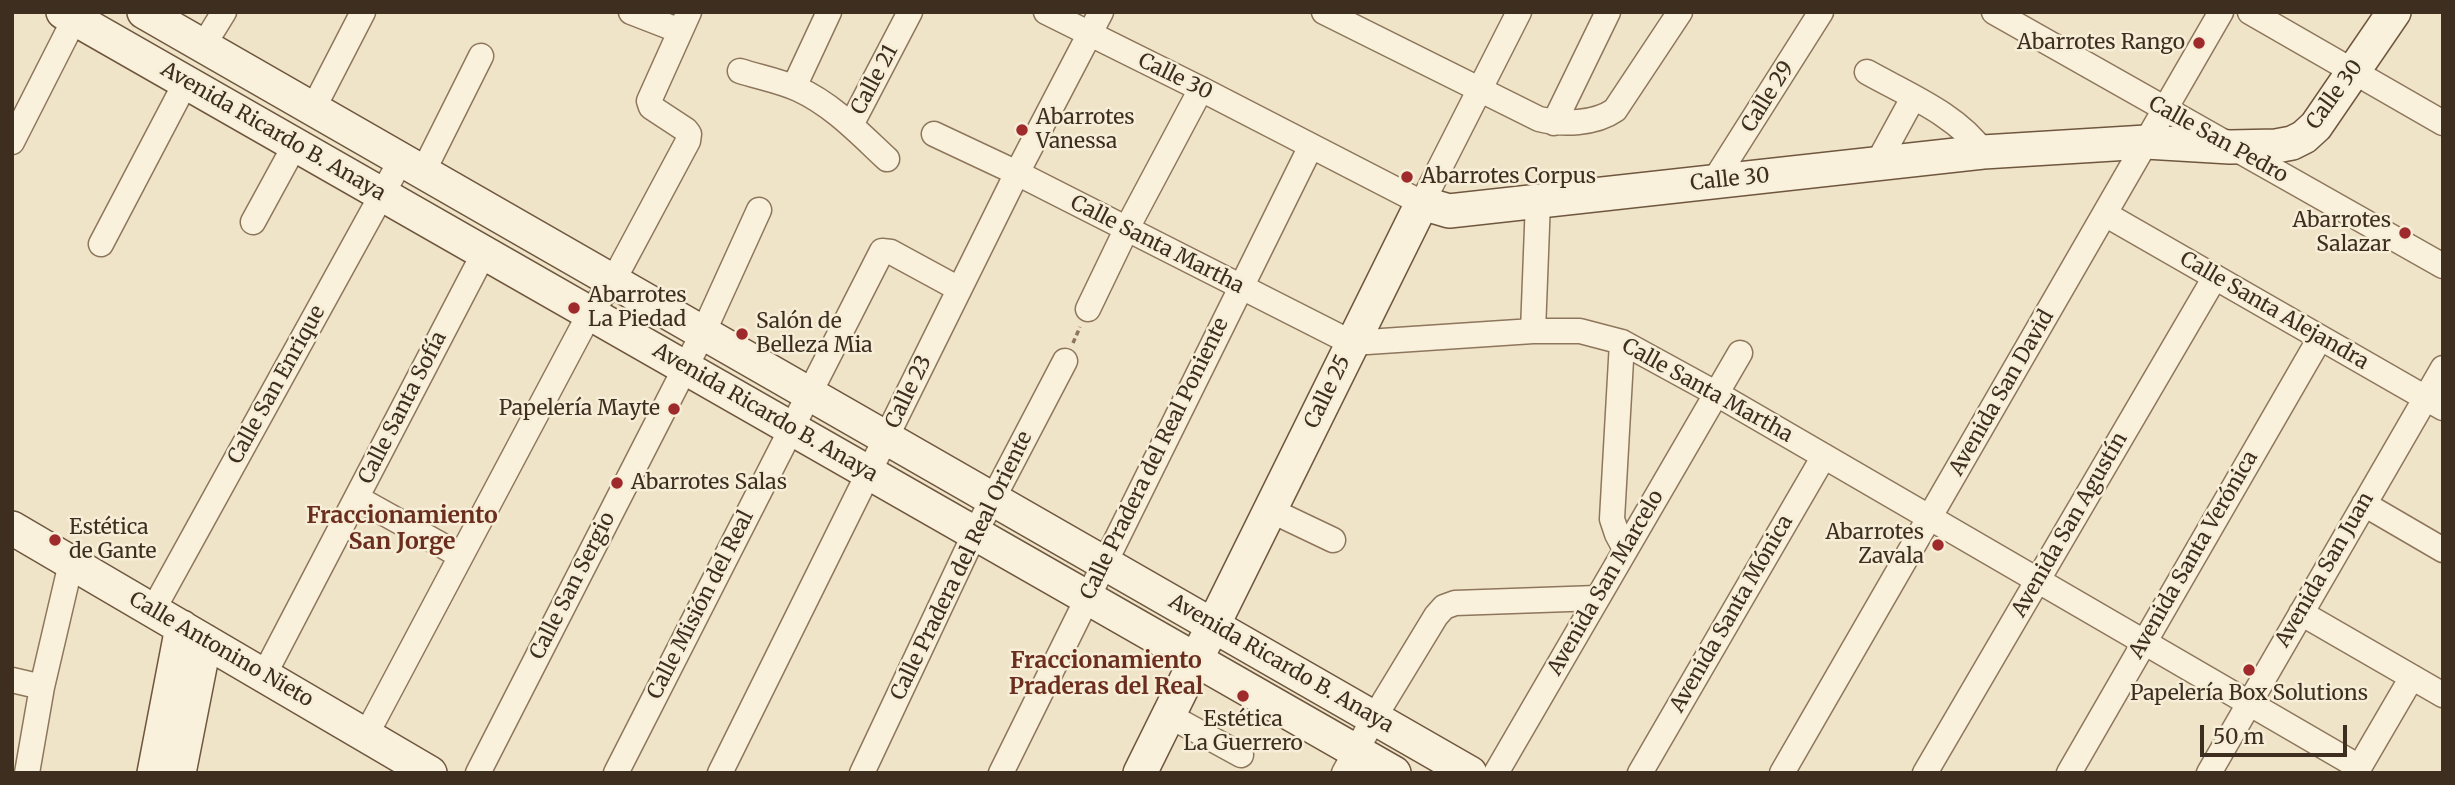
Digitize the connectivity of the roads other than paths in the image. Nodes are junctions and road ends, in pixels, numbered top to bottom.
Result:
1 (144, 12) edge
2 (224, 12) edge
3 (363, 12) edge
4 (631, 12) edge
5 (829, 12) edge
6 (910, 12) edge
7 (1046, 12) edge
8 (1101, 12) edge
9 (1324, 12) edge
10 (1519, 12) edge
11 (1608, 12) edge
12 (1680, 12) edge
13 (1821, 12) edge
14 (1994, 12) edge
15 (2221, 12) edge
16 (2250, 12) edge
17 (2394, 12) edge
18 (72, 14) edge
19 (684, 22) edge
20 (1089, 34) junction
21 (203, 46) junction
22 (481, 56) dead end
23 (740, 71) dead end
24 (2353, 71) junction
25 (1867, 72) dead end
26 (186, 82) junction
27 (794, 87) junction
28 (1480, 88) junction
29 (1201, 89) junction
30 (1913, 98) junction
31 (313, 109) junction
32 (2165, 110) junction
33 (1555, 123) junction
34 (2443, 123) edge
35 (851, 125) junction
36 (934, 134) dead end
37 (12, 142) edge
38 (2146, 142) junction
39 (295, 145) junction
40 (1311, 146) junction
41 (2230, 147) junction
42 (1983, 152) junction
43 (887, 159) dead end
44 (1877, 164) junction
45 (412, 166) junction
46 (1017, 173) junction
47 (1714, 181) junction
48 (383, 195) junction
49 (1538, 201) junction
50 (1422, 203) junction
51 (759, 210) dead end
52 (2105, 214) junction
53 (253, 222) dead end
54 (1126, 230) junction
55 (101, 244) dead end
56 (484, 253) junction
57 (2443, 266) edge
58 (2215, 277) junction
59 (613, 281) junction
60 (1239, 288) junction
61 (959, 289) junction
62 (1088, 309) road end
63 (590, 313) junction
64 (1533, 331) junction
65 (703, 333) junction
66 (2320, 338) junction
67 (1622, 342) junction
68 (1352, 343) junction
69 (1740, 353) dead end
70 (1065, 361) road end
71 (684, 367) junction
72 (2443, 368) edge
73 (808, 393) junction
74 (1717, 394) junction
75 (2434, 403) edge
76 (791, 428) junction
77 (887, 439) junction
78 (1824, 456) junction
79 (869, 473) junction
80 (356, 498) junction
81 (993, 499) junction
82 (2364, 504) junction
83 (1270, 510) junction
84 (1930, 517) junction
85 (12, 528) edge
86 (975, 533) junction
87 (1333, 540) dead end
88 (1625, 549) junction
89 (2443, 550) edge
90 (461, 556) junction
91 (71, 562) junction
92 (1105, 564) junction
93 (2038, 580) junction
94 (1087, 597) junction
95 (1597, 598) junction
96 (153, 610) junction
97 (2301, 613) junction
98 (1213, 625) junction
99 (193, 634) junction
100 (2144, 641) junction
101 (1196, 659) junction
102 (264, 675) junction
103 (2412, 677) junction
104 (12, 680) edge
105 (42, 687) junction
106 (2443, 695) edge
107 (2249, 702) junction
108 (1168, 715) junction
109 (1374, 718) junction
110 (366, 735) junction
111 (1241, 755) dead end
112 (1349, 762) edge
113 (2358, 770) edge
114 (27, 773) edge
115 (155, 773) edge
116 (179, 773) edge
117 (430, 773) edge
118 (478, 773) edge
119 (616, 773) edge
120 (720, 773) edge
121 (862, 773) edge
122 (1001, 773) edge
123 (1140, 773) edge
124 (1394, 773) edge
125 (1470, 773) edge
126 (1496, 773) edge
127 (1640, 773) edge
128 (1782, 773) edge
129 (1925, 773) edge
130 (2068, 773) edge
131 (2208, 773) edge

1 - 21 street, Avenida Ricardo B. Anaya
2 - 21 street
3 - 31 street
4 - 19 street
5 - 27 street
6 - 35 street, Calle 21
7 - 20 street, Calle 30
8 - 20 street, Calle 23
9 - 28 street
10 - 28 street, Calle 25
11 - 33 street
12 - 33 street
13 - 47 street, Calle 29
14 - 32 street, Calle San Pedro
15 - 32 street, Avenida San David
16 - 24 street
17 - 24 street, Calle 30
18 - 26 street, Avenida Ricardo B. Anaya
18 - 37 street
19 - 59 street
20 - 29 street, Calle 30
20 - 46 street, Calle 23
21 - 31 street, Avenida Ricardo B. Anaya
22 - 45 street, Calle San Enrique
23 - 27 street, Calle 21
24 - 34 street
24 - 41 street, Calle 30
25 - 30 street
26 - 39 street, Avenida Ricardo B. Anaya
26 - 55 street
27 - 35 street, Calle 21
28 - 33 street
28 - 50 street, Calle 25
29 - 40 street, Calle 30
29 - 54 street
30 - 42 street
30 - 44 street
31 - 45 street, Avenida Ricardo B. Anaya
32 - 38 street, Avenida San David
32 - 41 street, Calle San Pedro
35 - 43 street
36 - 46 street, Calle Santa Martha
38 - 41 street, Calle 30
38 - 42 street, Calle 30
38 - 52 street, Avenida San David
39 - 48 street, Avenida Ricardo B. Anaya
39 - 53 street
40 - 50 street, Calle 30
40 - 60 street, Calle Pradera del Real Poniente
41 - 57 street, Calle San Pedro
42 - 44 street, Calle 30
44 - 47 street, Calle 30
45 - 48 street, Calle San Enrique
45 - 59 street, Avenida Ricardo B. Anaya
46 - 54 street, Calle Santa Martha
46 - 61 street, Calle 23
47 - 49 street, Calle 30
48 - 56 street, Avenida Ricardo B. Anaya
48 - 96 street, Calle San Enrique
49 - 50 street, Calle 30
49 - 64 street
50 - 68 street, Calle 25
51 - 65 street, Calle San Sergio
52 - 58 street, Calle Santa Alejandra
52 - 84 street, Avenida San David
54 - 60 street, Calle Santa Martha
54 - 62 street
56 - 63 street, Avenida Ricardo B. Anaya
56 - 80 street, Calle Santa Sofía
58 - 66 street, Calle Santa Alejandra
58 - 93 street, Avenida San Agustín
59 - 63 street
59 - 65 street, Avenida Ricardo B. Anaya
60 - 68 street, Calle Santa Martha
60 - 92 street, Calle Pradera del Real Poniente
61 - 73 street, Calle Misión del Real
61 - 77 street, Calle 23
63 - 71 street, Avenida Ricardo B. Anaya
63 - 90 street
64 - 67 street, Calle Santa Martha
64 - 68 street, Calle Santa Martha
65 - 71 street, Calle San Sergio
65 - 73 street, Avenida Ricardo B. Anaya
66 - 75 street, Calle Santa Alejandra
66 - 100 street, Avenida Santa Verónica
67 - 74 street, Calle Santa Martha
67 - 88 street
68 - 83 street, Calle 25
69 - 74 street, Avenida San Marcelo
70 - 81 street, Calle Pradera del Real Oriente
71 - 76 street, Avenida Ricardo B. Anaya
71 - 118 street, Calle San Sergio
72 - 75 street, Avenida San Juan
73 - 76 street, Calle Misión del Real
73 - 77 street, Avenida Ricardo B. Anaya
74 - 78 street, Calle Santa Martha
74 - 88 street, Avenida San Marcelo
75 - 82 street, Avenida San Juan
76 - 79 street, Avenida Ricardo B. Anaya
76 - 119 street, Calle Misión del Real
77 - 79 street, Calle 23
77 - 81 street, Avenida Ricardo B. Anaya
78 - 84 street, Calle Santa Martha
78 - 127 street, Avenida Santa Mónica
79 - 86 street, Avenida Ricardo B. Anaya
79 - 120 street, Calle 23
80 - 90 street
80 - 102 street, Calle Santa Sofía
81 - 86 street, Calle Pradera del Real Oriente
81 - 92 street, Avenida Ricardo B. Anaya
82 - 89 street
82 - 97 street, Avenida San Juan
83 - 87 street
83 - 98 street, Calle 25
84 - 93 street, Calle Santa Martha
84 - 128 street, Avenida San David
85 - 91 street, Calle Antonino Nieto
86 - 94 street, Avenida Ricardo B. Anaya
86 - 121 street, Calle Pradera del Real Oriente
88 - 95 street, Avenida San Marcelo
90 - 110 street
91 - 96 street, Calle Antonino Nieto
91 - 105 street
92 - 94 street, Calle Pradera del Real Poniente
92 - 98 street, Avenida Ricardo B. Anaya
93 - 100 street, Calle Santa Martha
93 - 129 street, Avenida San Agustín
94 - 101 street, Avenida Ricardo B. Anaya
94 - 122 street, Calle Pradera del Real Poniente
95 - 109 street
95 - 126 street, Avenida San Marcelo
96 - 99 street, Calle Antonino Nieto
97 - 103 street
97 - 107 street, Avenida San Juan
98 - 101 street, Calle 25
98 - 109 street, Avenida Ricardo B. Anaya
99 - 102 street, Calle Antonino Nieto
99 - 115 street
99 - 116 street
100 - 107 street, Calle Santa Martha
100 - 130 street, Avenida Santa Verónica
101 - 108 street, Calle 25
101 - 112 street, Avenida Ricardo B. Anaya
102 - 110 street, Calle Antonino Nieto
103 - 106 street
103 - 113 street
104 - 105 street
105 - 114 street
107 - 113 street, Calle Santa Martha
107 - 131 street, Avenida San Juan
108 - 111 street
108 - 123 street, Calle 25
109 - 112 street
109 - 125 street, Avenida Ricardo B. Anaya
110 - 117 street, Calle Antonino Nieto
112 - 124 street, Avenida Ricardo B. Anaya

